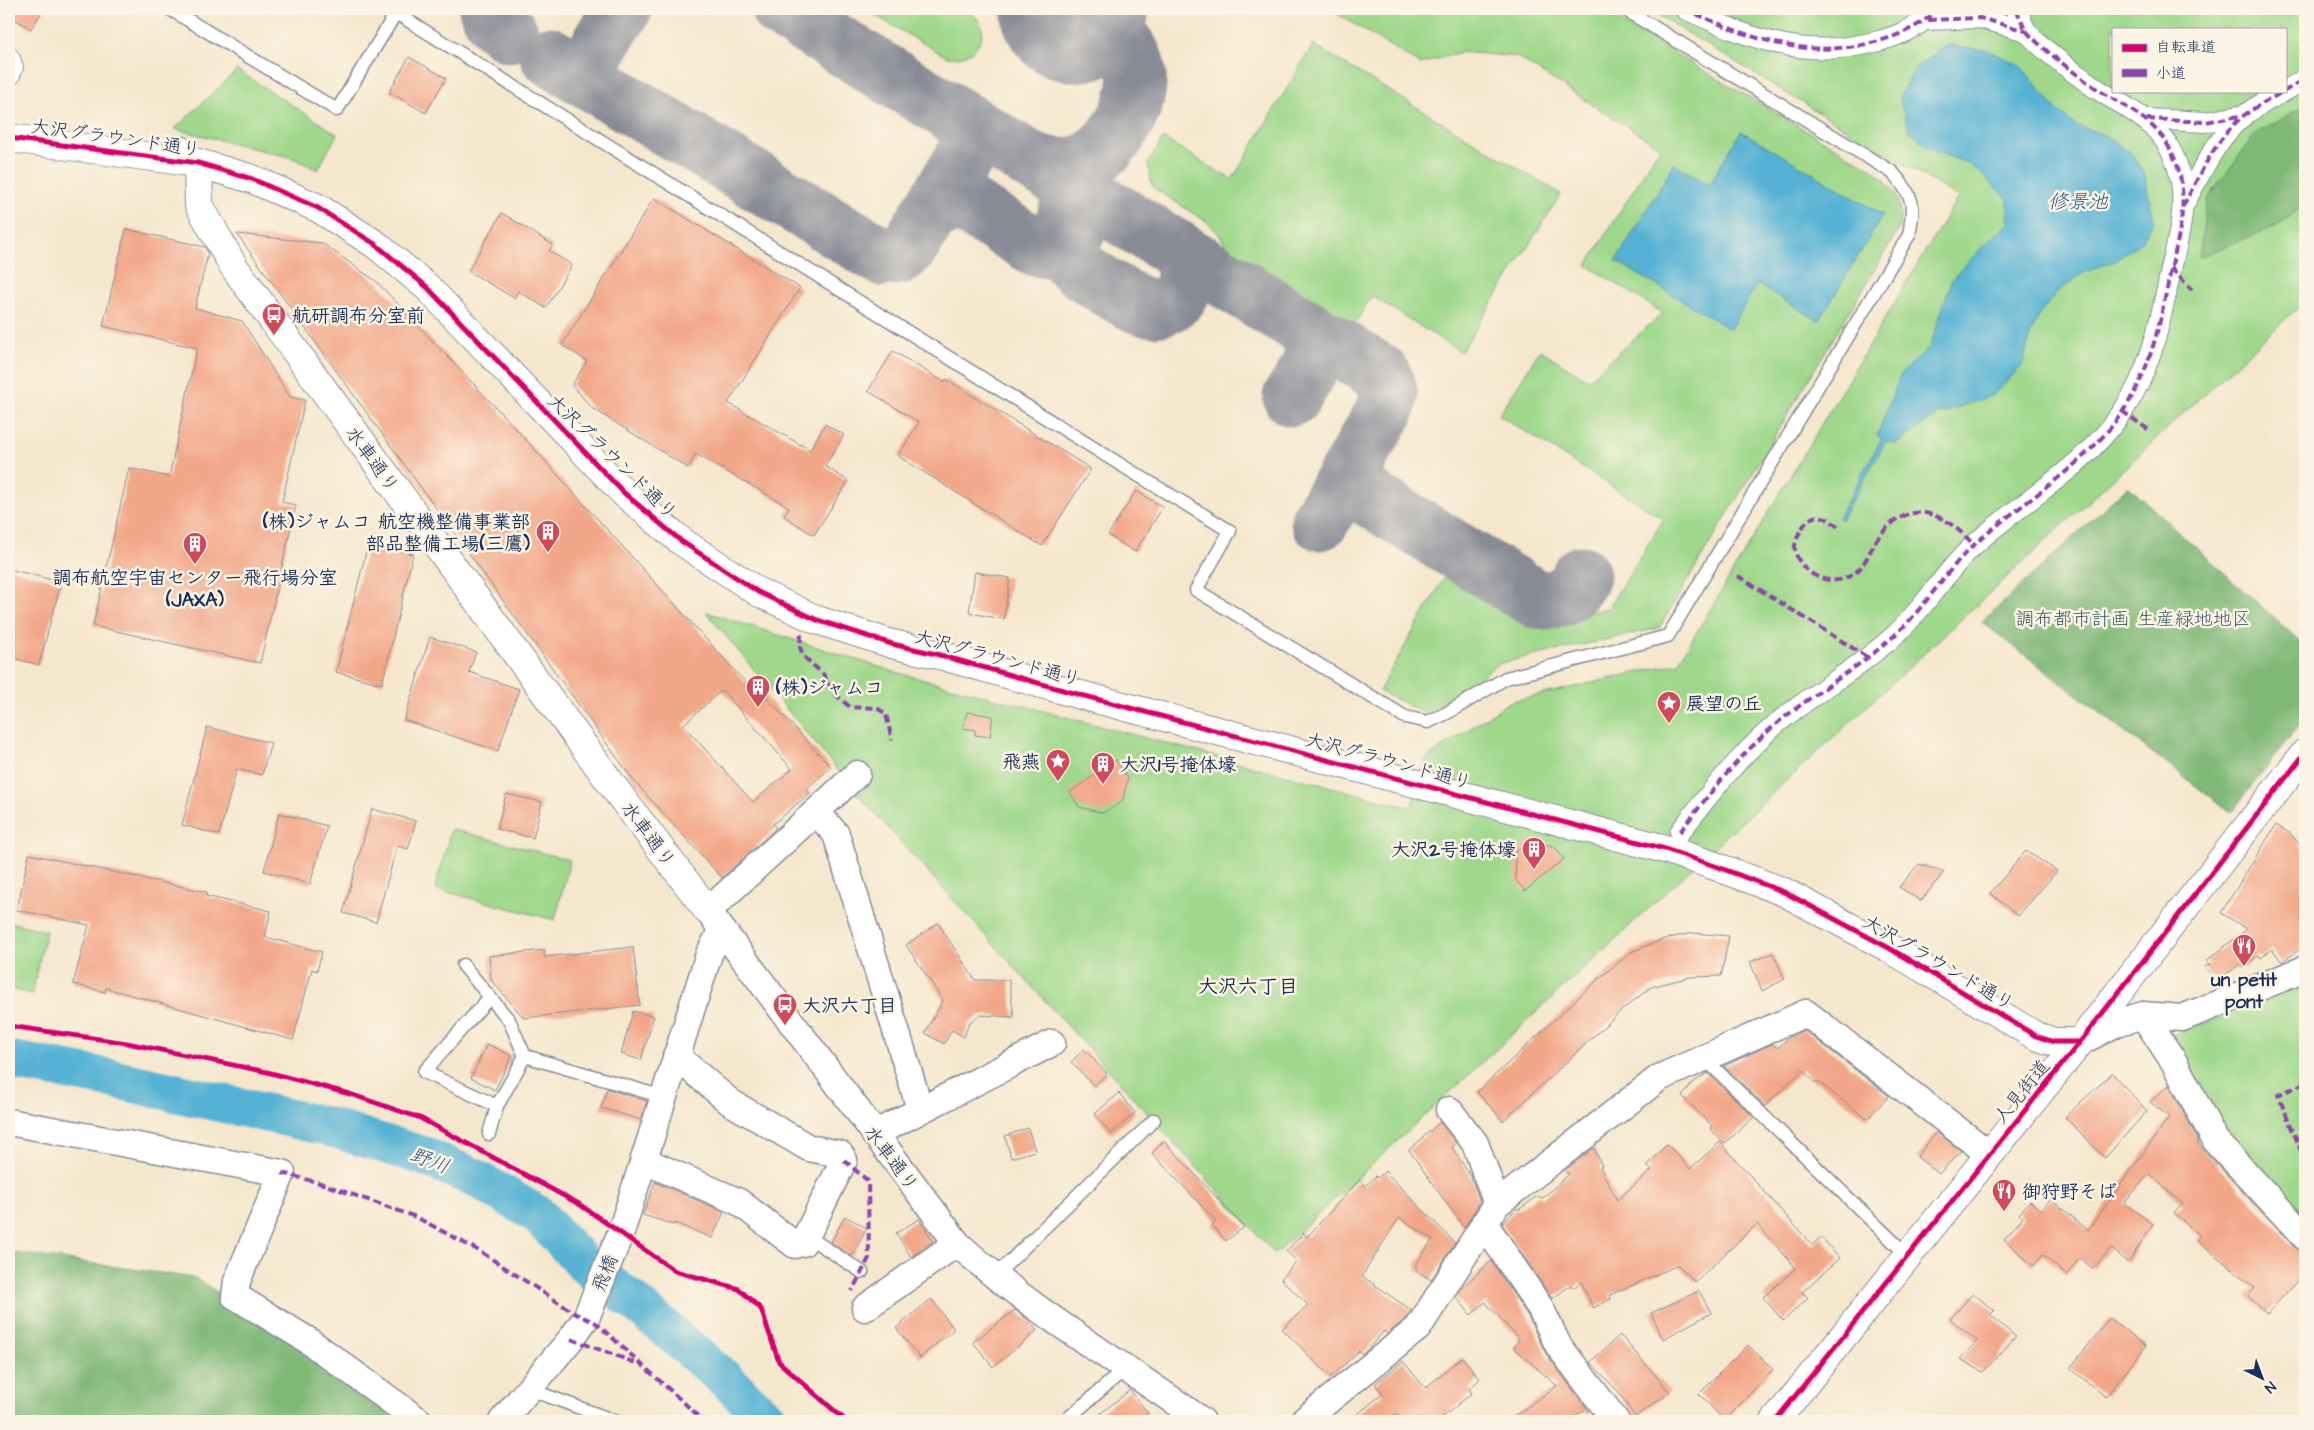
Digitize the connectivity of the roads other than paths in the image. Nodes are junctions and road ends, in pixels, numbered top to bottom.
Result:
1 (170, 9) edge
2 (1624, 9) edge
3 (1685, 9) edge
4 (2016, 9) edge
5 (1933, 14) edge
6 (2026, 31) junction
7 (9, 58) edge
8 (9, 77) edge
9 (2305, 79) edge
10 (2286, 90) edge
11 (2283, 92) edge
12 (2245, 115) junction
13 (2147, 119) junction
14 (9, 138) edge
15 (182, 154) junction
16 (2183, 206) junction
17 (2305, 754) edge
18 (857, 774) dead end
19 (816, 812) junction
20 (1680, 832) dead end
21 (715, 921) junction
22 (464, 964) dead end
23 (2305, 969) edge
24 (489, 998) junction
25 (2142, 1015) junction
26 (2080, 1042) junction
27 (1052, 1043) dead end
28 (526, 1056) junction
29 (676, 1056) junction
30 (1704, 1058) junction
31 (663, 1096) junction
32 (497, 1106) junction
33 (920, 1109) junction
34 (1449, 1110) dead end
35 (1154, 1120) dead end
36 (9, 1122) edge
37 (489, 1134) dead end
38 (874, 1134) junction
39 (1988, 1154) junction
40 (645, 1160) junction
41 (1490, 1213) junction
42 (807, 1236) junction
43 (2305, 1236) edge
44 (957, 1243) junction
45 (1907, 1255) junction
46 (862, 1272) dead end
47 (996, 1276) junction
48 (865, 1308) dead end
49 (1126, 1368) junction
50 (529, 1389) junction
51 (419, 1421) edge
52 (502, 1421) edge
53 (615, 1421) edge
54 (1065, 1421) edge
55 (1202, 1421) edge
56 (1304, 1421) edge
57 (1616, 1421) edge
58 (1775, 1421) edge

1 - 2 lane
3 - 5 street
4 - 6 street
5 - 6 street
6 - 13 street
7 - 8 street
9 - 10 street
11 - 12 street
12 - 13 street
12 - 16 street
13 - 16 street
14 - 15 street, 大沢グラウンド通り
15 - 21 street, 水車通り
15 - 26 street, 大沢グラウンド通り
16 - 20 street
17 - 26 street, 人見街道
18 - 19 street, 飛橋
19 - 21 street, 飛橋
19 - 33 street
21 - 29 street, 飛橋
21 - 38 street, 水車通り
22 - 24 lane
23 - 25 street
24 - 28 lane
24 - 32 lane
25 - 26 street
25 - 43 street
26 - 39 street, 人見街道
27 - 33 street
28 - 31 lane
28 - 32 lane
29 - 31 street, 飛橋
29 - 42 street
30 - 39 street
30 - 41 street
30 - 45 lane
31 - 40 street, 飛橋
32 - 37 lane
33 - 38 street
34 - 41 street
35 - 47 lane
36 - 51 street
38 - 44 street, 水車通り
39 - 45 street, 人見街道
40 - 42 street
40 - 50 street, 飛橋
41 - 56 street
41 - 57 street
42 - 46 lane
44 - 47 street, 水車通り
44 - 48 street
45 - 58 street, 人見街道
47 - 49 street, 水車通り
49 - 54 lane
49 - 55 street, 水車通り
50 - 52 street, 飛橋
50 - 53 lane

